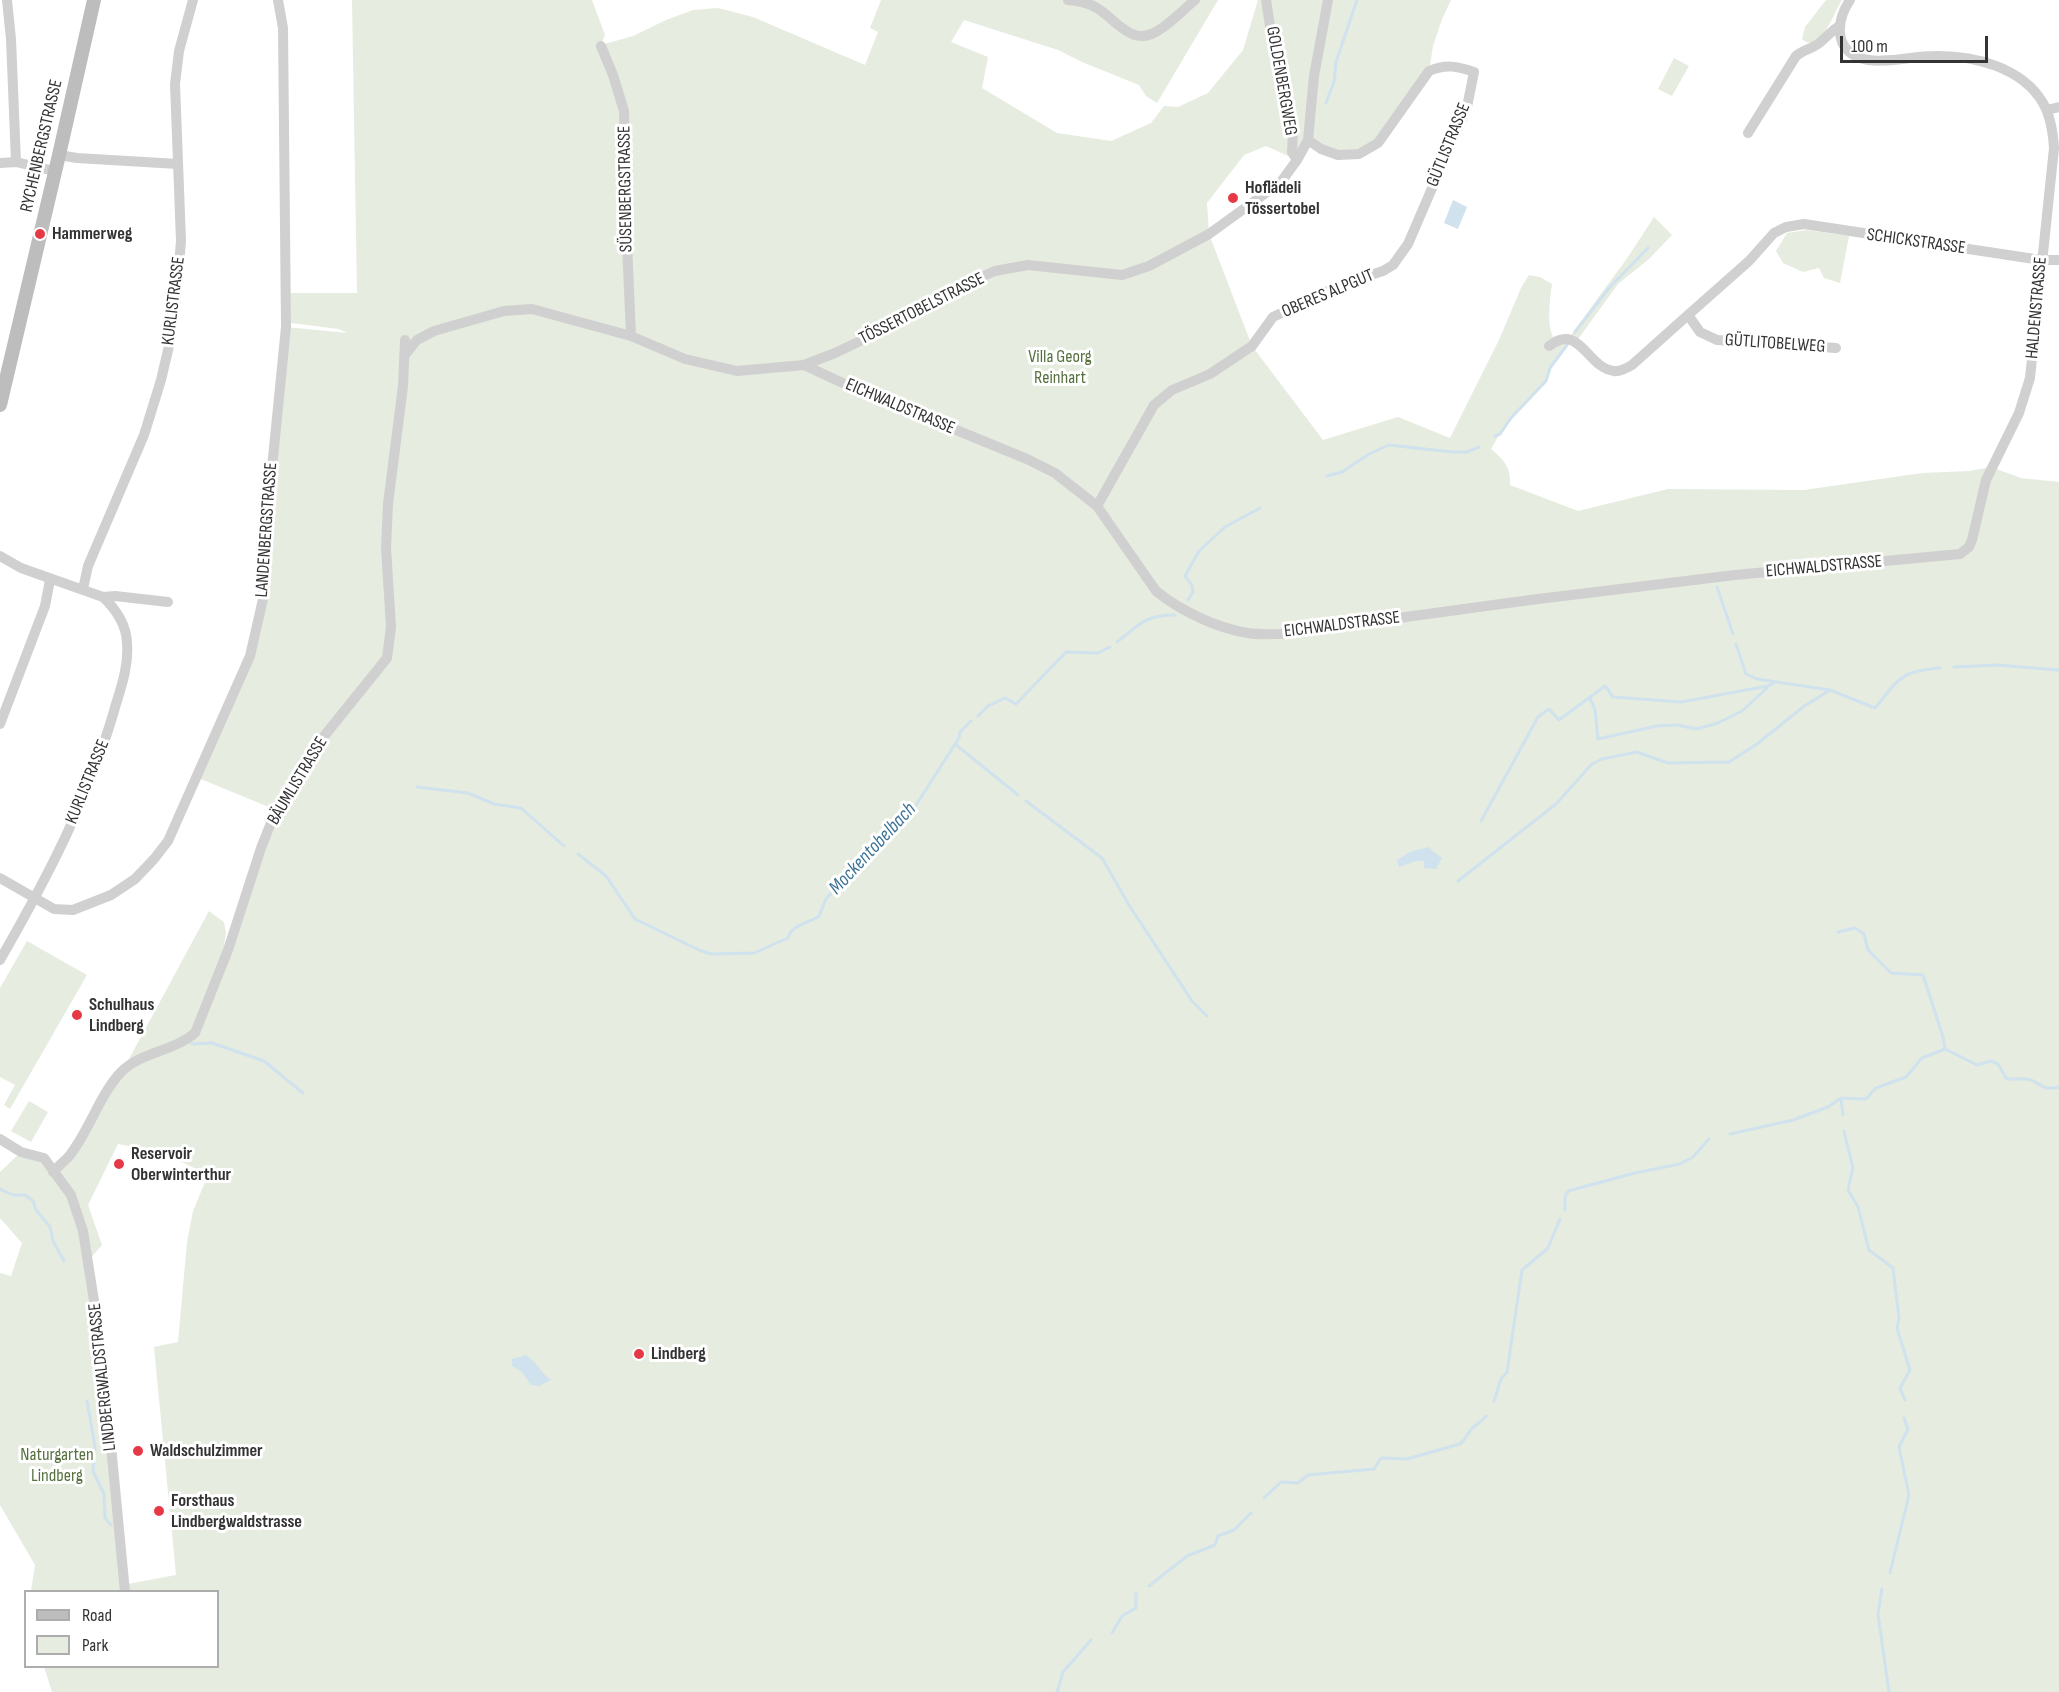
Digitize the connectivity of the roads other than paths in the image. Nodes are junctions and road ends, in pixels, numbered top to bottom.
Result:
1 (7, 0) edge
2 (93, 0) edge
3 (194, 0) edge
4 (278, 0) edge
5 (1068, 0) edge
6 (1195, 0) edge
7 (1266, 0) edge
8 (1328, 0) edge
9 (1850, 0) edge
10 (1838, 27) junction
11 (601, 46) dead end
12 (2059, 107) edge
13 (2047, 110) junction
14 (1748, 133) dead end
15 (1308, 140) junction
16 (59, 155) junction
17 (1297, 160) junction
18 (16, 162) junction
19 (0, 163) edge
20 (178, 164) junction
21 (54, 171) junction
22 (2042, 260) junction
23 (2059, 260) edge
24 (1383, 271) joint
25 (1688, 315) junction
26 (631, 336) junction
27 (405, 340) dead end
28 (1549, 346) dead end
29 (1836, 348) dead end
30 (405, 355) junction
31 (804, 365) junction
32 (0, 405) edge
33 (1097, 506) junction
34 (1964, 552) joint
35 (0, 556) edge
36 (50, 580) junction
37 (83, 589) junction
38 (103, 597) junction
39 (168, 602) dead end
40 (0, 724) edge
41 (0, 878) edge
42 (36, 897) junction
43 (0, 960) edge
44 (0, 1139) edge
45 (53, 1172) junction
46 (125, 1590) edge

1 - 18 street
2 - 16 street, RYCHENBERGSTRASSE
3 - 20 street, KURLISTRASSE
4 - 42 street, LANDENBERGSTRASSE
5 - 6 street
7 - 17 street, GOLDENBERGWEG
8 - 15 street, TÖSSERTOBELSTRASSE
9 - 10 street
10 - 13 street, HALDENSTRASSE
10 - 14 street
11 - 26 street, SÜSENBERGSTRASSE
12 - 13 street
13 - 22 street, HALDENSTRASSE
15 - 17 street, TÖSSERTOBELSTRASSE
15 - 24 street, GÜTLISTRASSE
16 - 20 street
16 - 21 street, RYCHENBERGSTRASSE
17 - 31 street, TÖSSERTOBELSTRASSE
18 - 19 street
18 - 21 street
20 - 37 street, KURLISTRASSE
21 - 32 street, RYCHENBERGSTRASSE
22 - 23 street, SCHICKSTRASSE
22 - 25 street, SCHICKSTRASSE
22 - 34 street, HALDENSTRASSE
24 - 33 street, OBERES ALPGUT
25 - 28 street
25 - 29 street, GÜTLITOBELWEG
26 - 30 street, TÖSSERTOBELSTRASSE
26 - 31 street, TÖSSERTOBELSTRASSE
27 - 30 street, BÄUMLISTRASSE
30 - 45 street, BÄUMLISTRASSE
31 - 33 street, EICHWALDSTRASSE
33 - 34 street, EICHWALDSTRASSE
35 - 36 street
36 - 37 street
36 - 40 street
37 - 38 street
38 - 39 street
38 - 42 street, KURLISTRASSE
41 - 42 street, LANDENBERGSTRASSE
42 - 43 street, KURLISTRASSE
44 - 45 street
45 - 46 street, LINDBERGWALDSTRASSE

